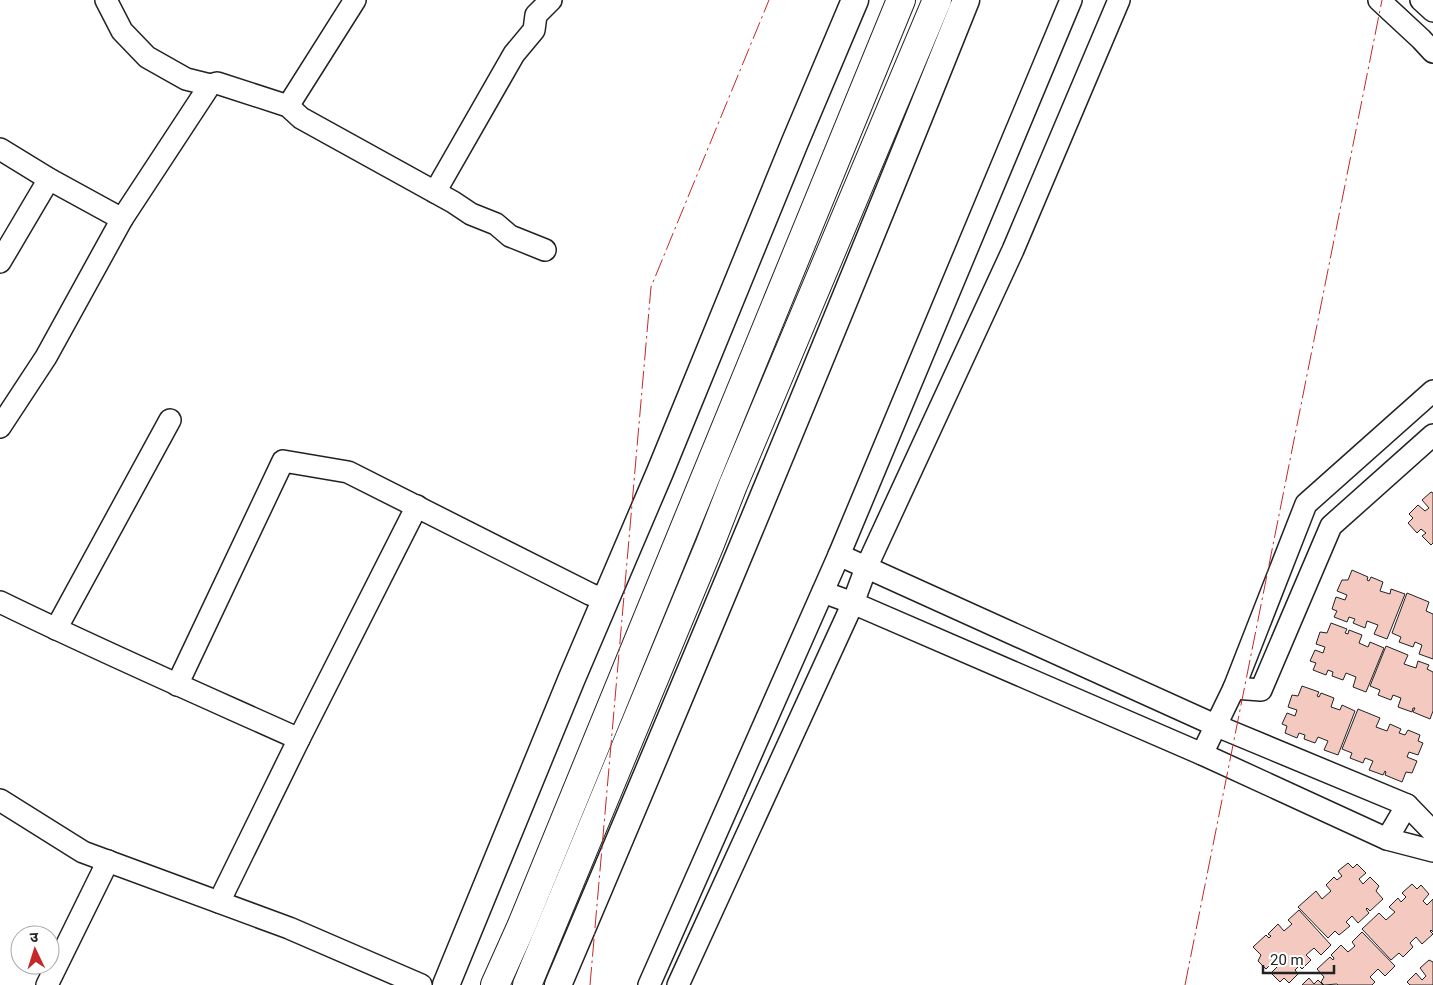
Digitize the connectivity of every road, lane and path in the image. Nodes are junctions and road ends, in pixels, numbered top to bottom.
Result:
1 (106, 0) edge
2 (355, 0) edge
3 (551, 0) edge
4 (855, 0) edge
5 (901, 0) edge
6 (937, 0) edge
7 (966, 0) edge
8 (1071, 0) edge
9 (1119, 0) edge
10 (1379, 0) edge
11 (1421, 0) edge
12 (1433, 11) edge
13 (1433, 52) edge
14 (210, 85) junction
15 (288, 106) junction
16 (0, 149) edge
17 (49, 179) junction
18 (435, 192) junction
19 (122, 220) junction
20 (545, 250) dead end
21 (0, 262) edge
22 (1433, 391) edge
23 (170, 420) dead end
24 (0, 427) edge
25 (1433, 434) edge
26 (417, 506) junction
27 (839, 555) junction
28 (866, 568) junction
29 (823, 592) junction
30 (605, 600) junction
31 (0, 602) edge
32 (853, 603) junction
33 (56, 629) junction
34 (177, 685) junction
35 (1234, 688) junction
36 (1217, 726) junction
37 (299, 739) junction
38 (1202, 754) junction
39 (0, 800) edge
40 (1407, 805) junction
41 (1433, 832) edge
42 (1386, 839) junction
43 (1433, 851) edge
44 (108, 861) junction
45 (219, 902) junction
46 (47, 985) edge
47 (421, 985) edge
48 (446, 985) edge
49 (495, 985) edge
50 (527, 985) edge
51 (558, 985) edge
52 (649, 985) edge
53 (678, 985) edge

1 - 14 street
2 - 15 street
3 - 18 street
4 - 30 street
5 - 49 highway
6 - 50 highway
7 - 51 street
8 - 27 street
9 - 28 street
10 - 13 street
11 - 12 street
14 - 15 street
14 - 19 street
15 - 18 street
16 - 17 street
17 - 19 street
17 - 21 street
18 - 20 street
19 - 24 street
22 - 35 street
23 - 33 street
25 - 35 street
26 - 30 street
26 - 34 street
26 - 37 street
27 - 28 street
27 - 29 street
28 - 32 street
28 - 36 street
29 - 32 street
29 - 52 street
30 - 48 street
31 - 33 street
32 - 38 street
32 - 53 street
33 - 34 street
34 - 37 street
35 - 36 street
36 - 38 street
36 - 40 street
37 - 45 street
38 - 42 street
39 - 44 street
40 - 41 street
40 - 42 street
42 - 43 street
44 - 45 street
44 - 46 street
45 - 47 street

